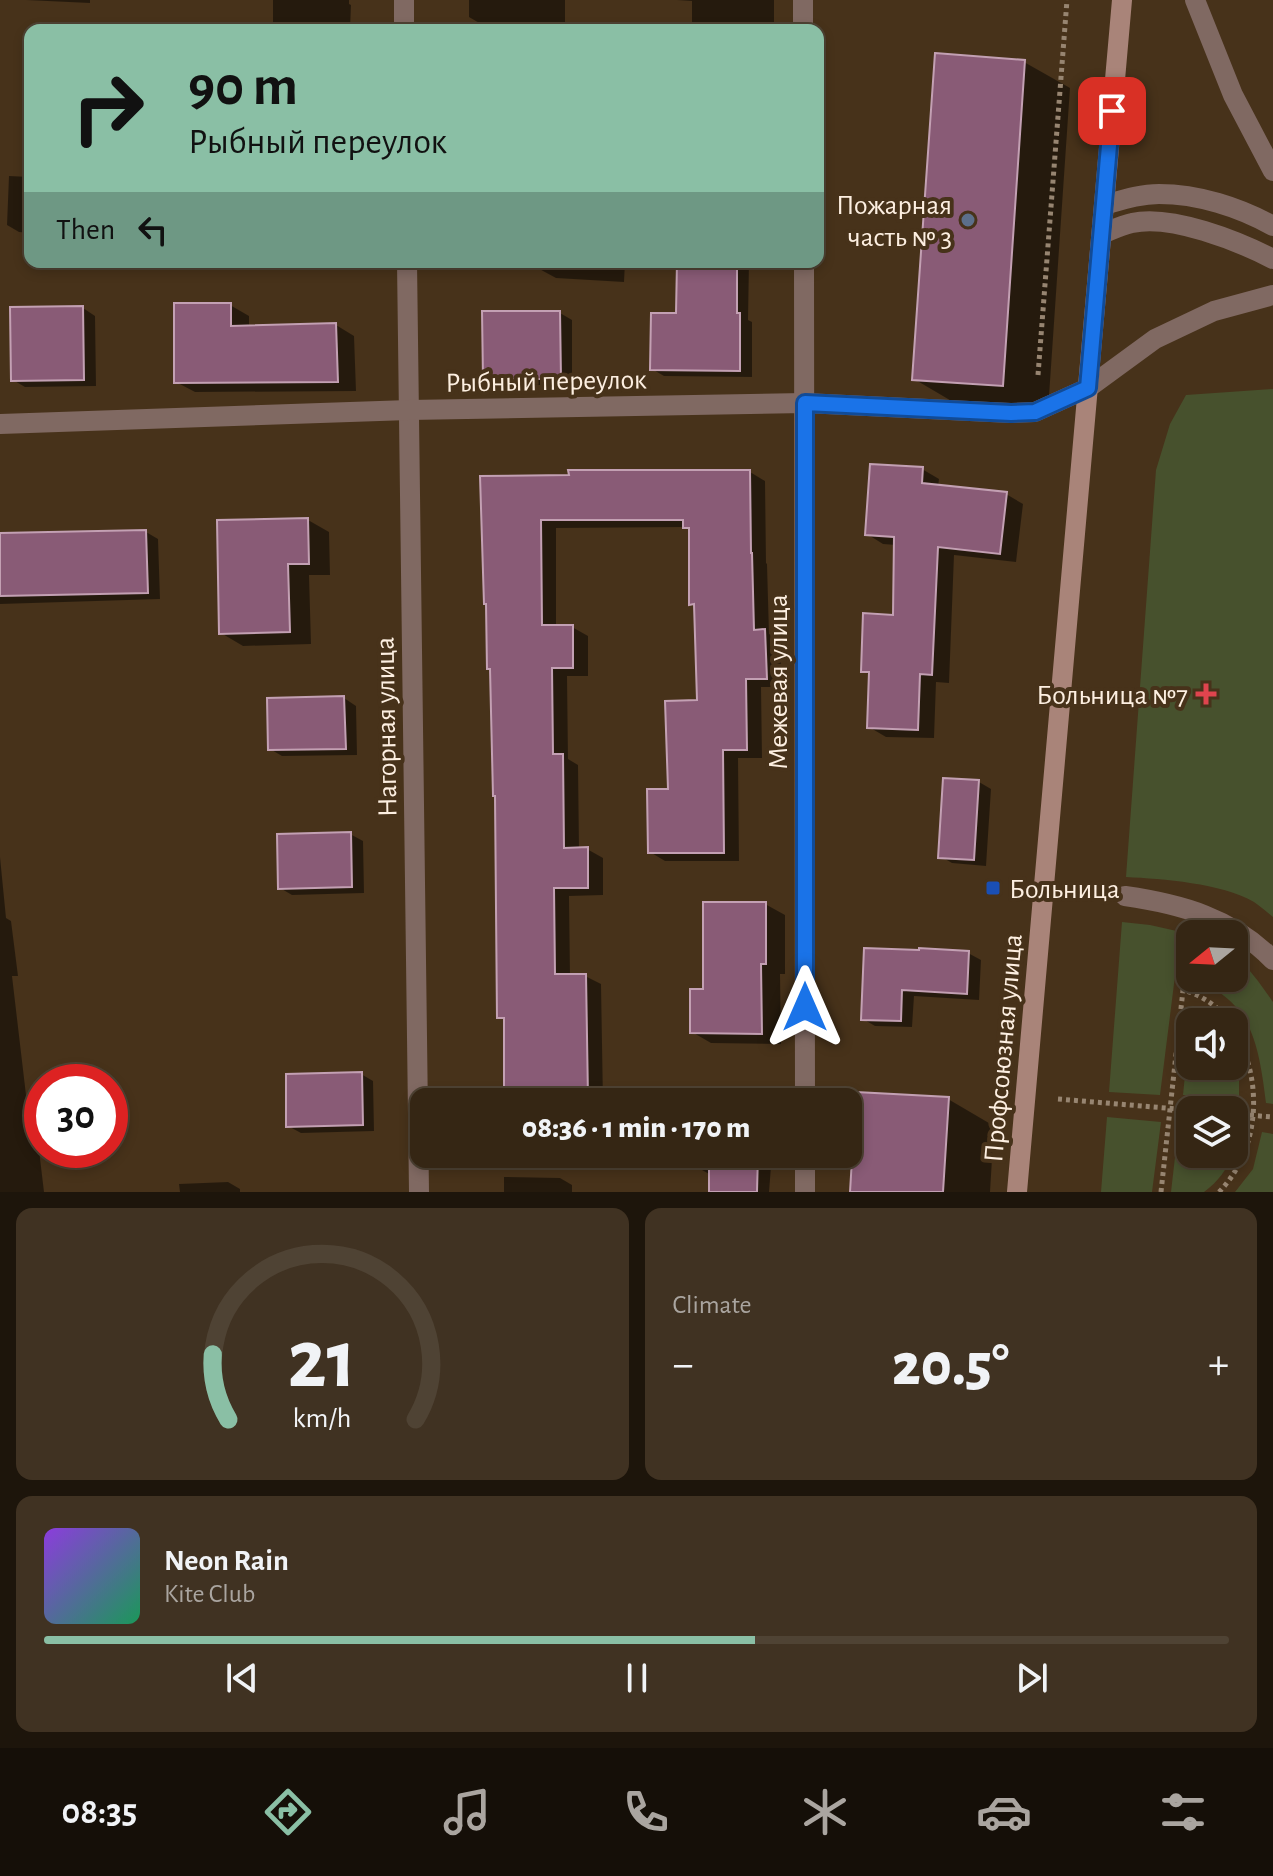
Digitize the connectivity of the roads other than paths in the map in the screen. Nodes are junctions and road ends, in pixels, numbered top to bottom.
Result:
1 (404, 0) edge
2 (803, 0) edge
3 (1122, 0) edge
4 (1195, 0) edge
5 (404, 24) edge
6 (803, 24) edge
7 (1273, 171) edge
8 (1104, 205) junction
9 (1273, 226) edge
10 (1102, 234) junction
11 (1273, 259) edge
12 (407, 268) edge
13 (804, 268) edge
14 (1273, 295) edge
15 (1088, 388) junction
16 (805, 403) junction
17 (409, 410) junction
18 (0, 424) edge
19 (1125, 896) dead end
20 (1273, 960) edge
21 (805, 1088) edge
22 (805, 1168) edge
23 (419, 1192) edge
24 (805, 1192) edge
25 (1017, 1192) edge

1 - 5 street
2 - 6 street
3 - 8 main road, Профсоюзная улица
4 - 7 street
8 - 9 street
8 - 10 main road, Профсоюзная улица
10 - 11 street
10 - 15 main road, Профсоюзная улица
12 - 17 street, Нагорная улица
13 - 16 street, Межевая улица
14 - 15 street, Рыбный переулок
15 - 16 street, Рыбный переулок
15 - 25 main road, Профсоюзная улица
16 - 17 street, Рыбный переулок
16 - 21 street, Межевая улица
17 - 18 street, Рыбный переулок
17 - 23 street, Нагорная улица
19 - 20 street
22 - 24 street

